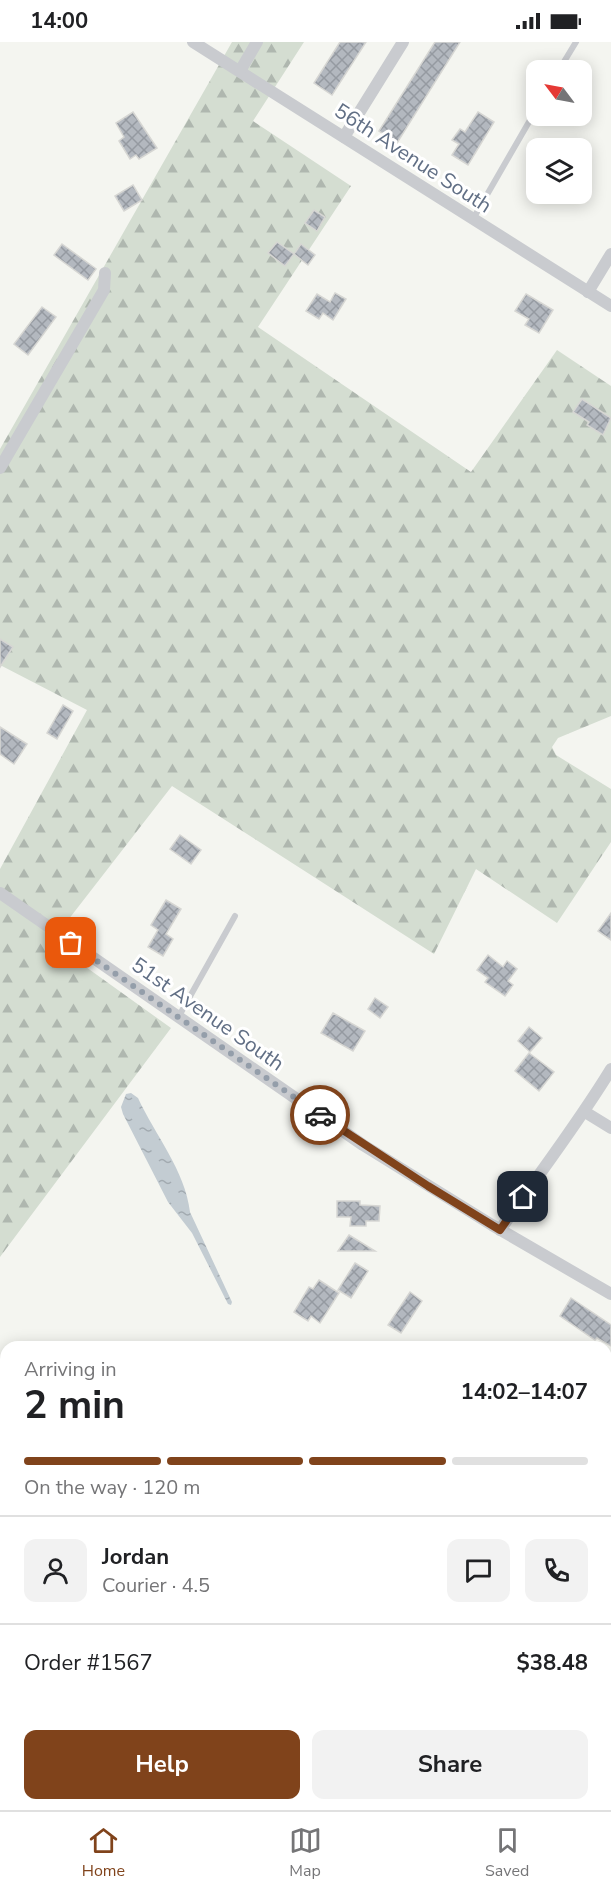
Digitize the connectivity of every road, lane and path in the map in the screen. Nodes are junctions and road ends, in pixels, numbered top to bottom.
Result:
1 (194, 42) edge
2 (257, 42) edge
3 (402, 42) edge
4 (576, 42) edge
5 (565, 60) edge
6 (240, 71) junction
7 (527, 126) edge
8 (344, 137) junction
9 (473, 220) junction
10 (611, 254) edge
11 (105, 273) dead end
12 (588, 292) junction
13 (611, 306) edge
14 (0, 468) edge
15 (0, 893) edge
16 (235, 916) dead end
17 (178, 1017) junction
18 (611, 1069) edge
19 (585, 1112) junction
20 (611, 1128) edge
21 (500, 1230) junction
22 (611, 1294) edge

1 - 6 street, 56th Avenue South
2 - 6 street
3 - 8 street
4 - 5 lane
6 - 8 street, 56th Avenue South
7 - 9 lane
8 - 9 street, 56th Avenue South
9 - 12 street, 56th Avenue South
10 - 12 street
11 - 14 street
12 - 13 street, 56th Avenue South
15 - 17 street, 51st Avenue South
16 - 17 lane
17 - 21 street, 51st Avenue South
18 - 19 street
19 - 20 street
19 - 21 street
21 - 22 street, 51st Avenue South

